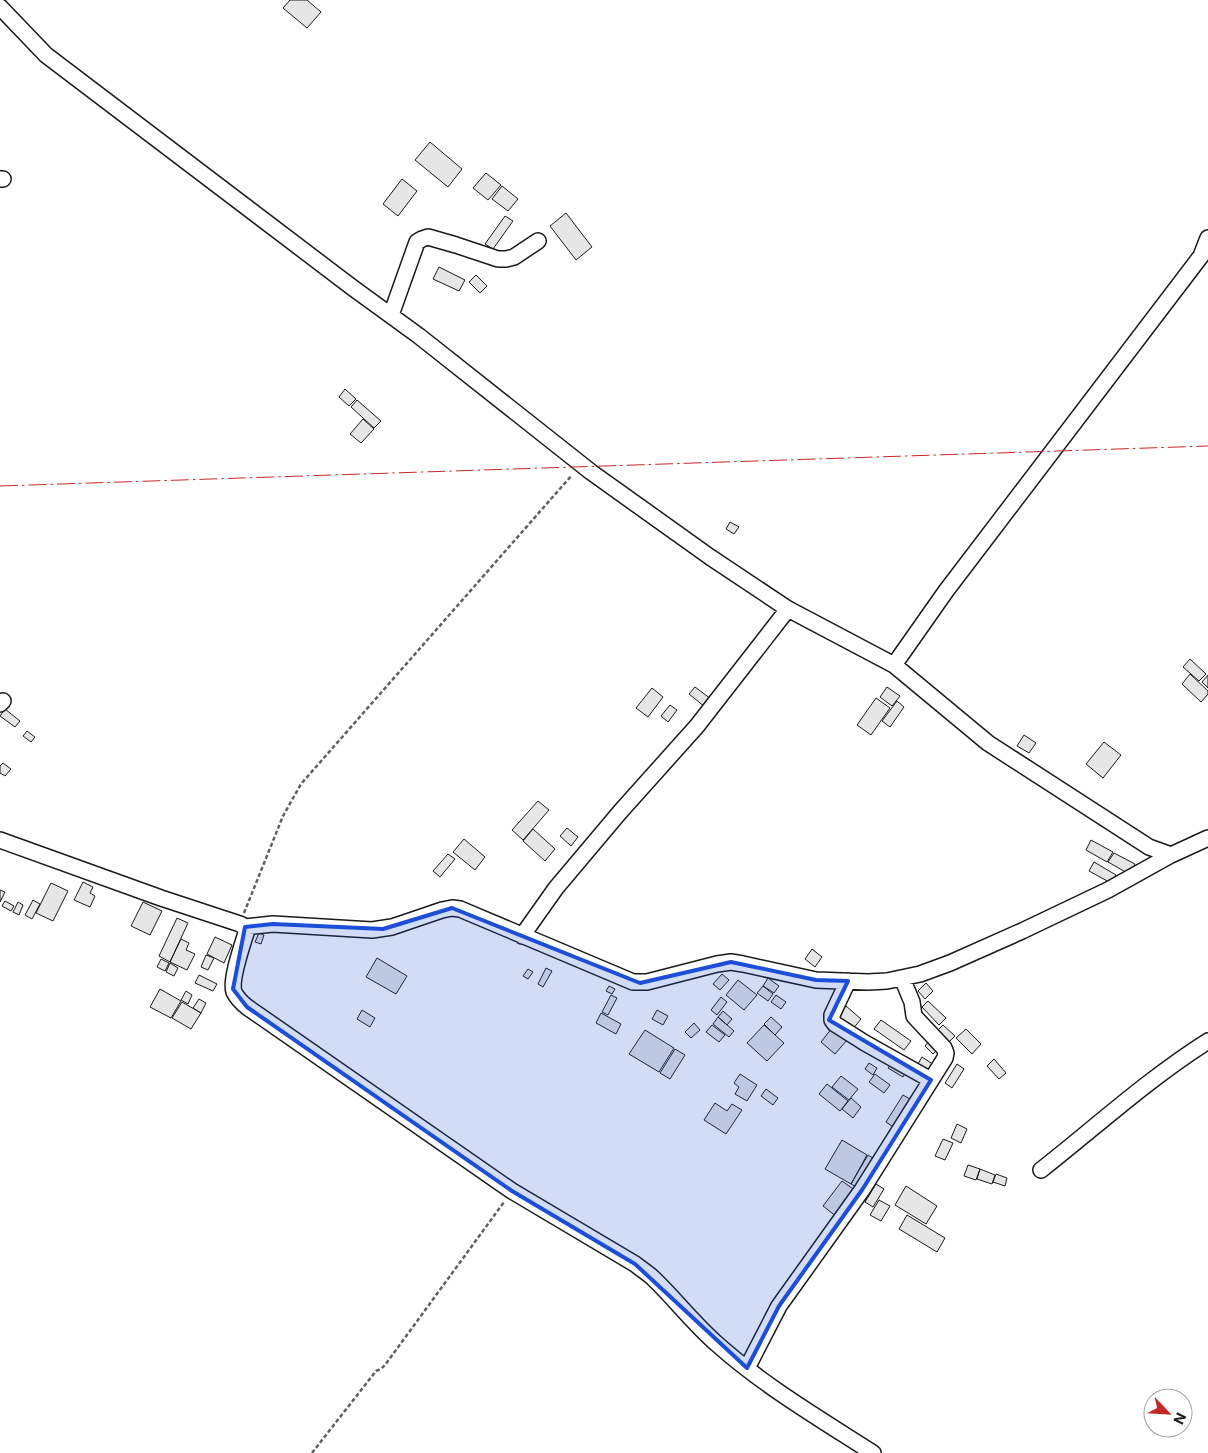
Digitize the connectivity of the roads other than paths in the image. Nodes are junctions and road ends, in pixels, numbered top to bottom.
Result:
1 (3, 7) edge
2 (1208, 238) edge
3 (538, 241) dead end
4 (1204, 259) edge
5 (386, 312) junction
6 (788, 609) junction
7 (894, 666) junction
8 (1208, 838) edge
9 (0, 840) edge
10 (1171, 855) junction
11 (242, 925) junction
12 (522, 936) junction
13 (902, 978) junction
14 (848, 981) junction
15 (1208, 1041) edge
16 (931, 1080) junction
17 (1041, 1170) dead end
18 (747, 1368) junction
19 (873, 1453) edge

1 - 5 street
2 - 4 street
3 - 5 street
4 - 7 street
5 - 6 street
6 - 7 street
6 - 12 street
7 - 10 street
8 - 10 street
9 - 11 street
10 - 13 street
11 - 12 street
11 - 18 street
12 - 14 street
13 - 14 street
13 - 16 street
14 - 16 street
15 - 17 street
16 - 18 street
18 - 19 street

